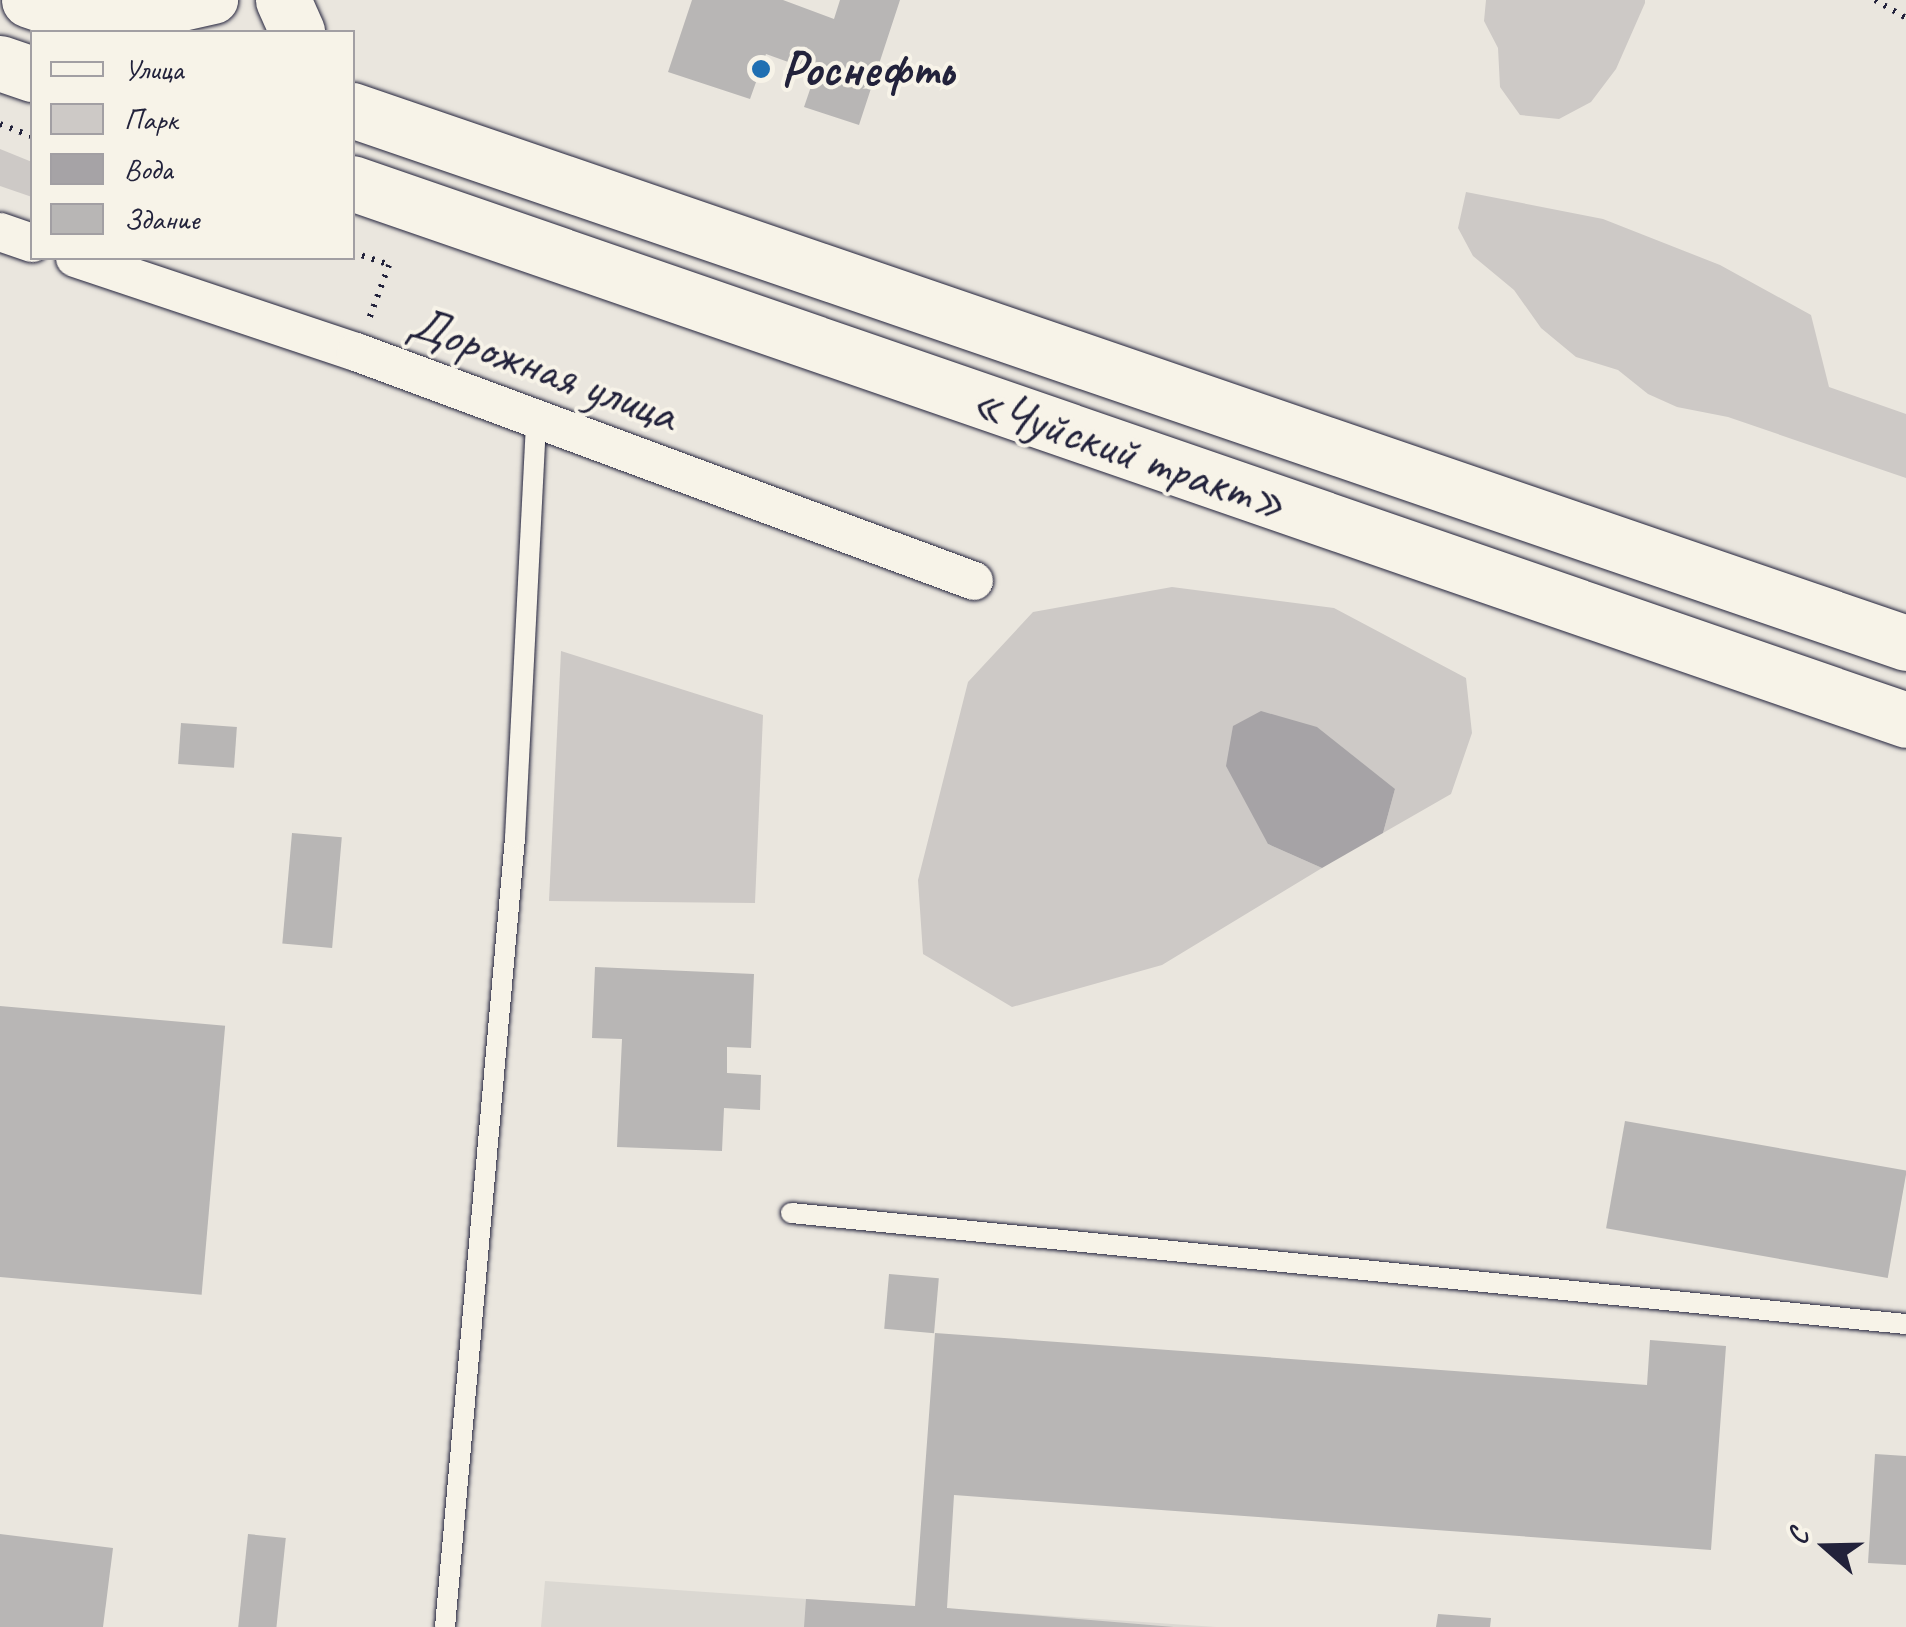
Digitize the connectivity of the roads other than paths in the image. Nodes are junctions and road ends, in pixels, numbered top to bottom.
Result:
1 (29, 0) edge
2 (214, 0) edge
3 (283, 0) edge
4 (113, 29) edge
5 (296, 30) edge
6 (0, 63) edge
7 (30, 73) edge
8 (355, 110) edge
9 (355, 185) edge
10 (0, 232) edge
11 (30, 242) edge
12 (82, 260) edge
13 (536, 418) junction
14 (974, 580) dead end
15 (1906, 643) edge
16 (1906, 720) edge
17 (791, 1212) dead end
18 (1906, 1324) edge
19 (445, 1627) edge

1 - 4 highway
2 - 4 street
3 - 5 highway
6 - 7 highway
8 - 15 highway, «Чуйский тракт»
9 - 16 highway, «Чуйский тракт»
10 - 11 street
12 - 13 street, Дорожная улица
13 - 14 street, Дорожная улица
13 - 19 lane
17 - 18 lane

